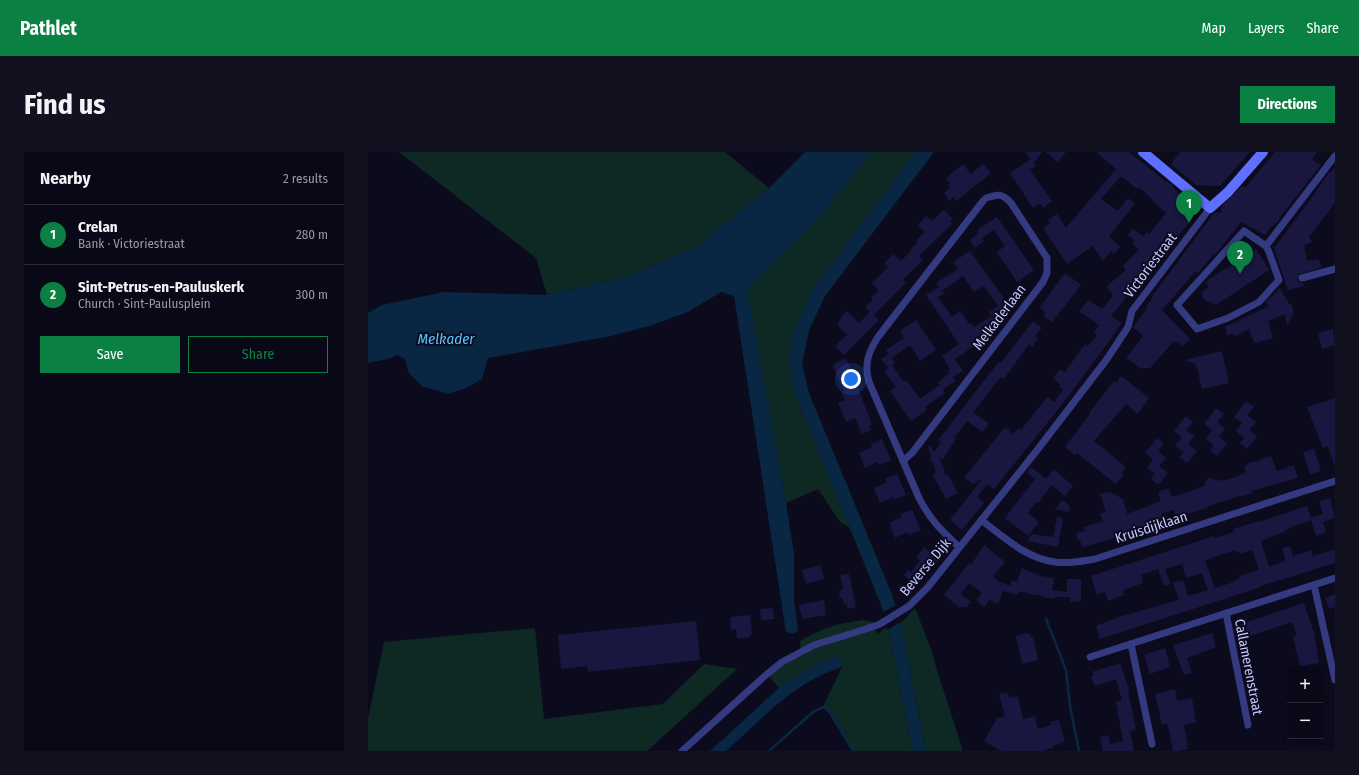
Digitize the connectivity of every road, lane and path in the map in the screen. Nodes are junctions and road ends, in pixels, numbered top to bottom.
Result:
1 (1144, 152) edge
2 (1263, 152) edge
3 (1335, 156) edge
4 (1210, 208) junction
5 (1266, 246) junction
6 (1335, 268) edge
7 (1302, 278) dead end
8 (1128, 327) joint
9 (903, 461) junction
10 (1335, 481) edge
11 (981, 520) junction
12 (959, 547) junction
13 (1335, 578) edge
14 (1314, 584) junction
15 (1226, 613) junction
16 (1131, 644) junction
17 (1090, 657) dead end
18 (1335, 680) edge
19 (1248, 725) dead end
20 (1152, 744) dead end
21 (682, 751) edge

1 - 4 main road
2 - 4 main road, Victoriestraat
3 - 5 street
4 - 8 street, Victoriestraat
5 - 5 street
6 - 7 street
8 - 11 street, Beverse Dijk
9 - 9 street, Melkaderlaan
9 - 12 street, Melkaderlaan
10 - 11 street, Kruisdijklaan
11 - 12 street, Beverse Dijk
12 - 21 street, Beverse Dijk
13 - 14 street, Callamerenstraat
14 - 15 street, Callamerenstraat
14 - 18 street
15 - 16 street, Callamerenstraat
15 - 19 street, Callamerenstraat
16 - 17 street, Callamerenstraat
16 - 20 street

